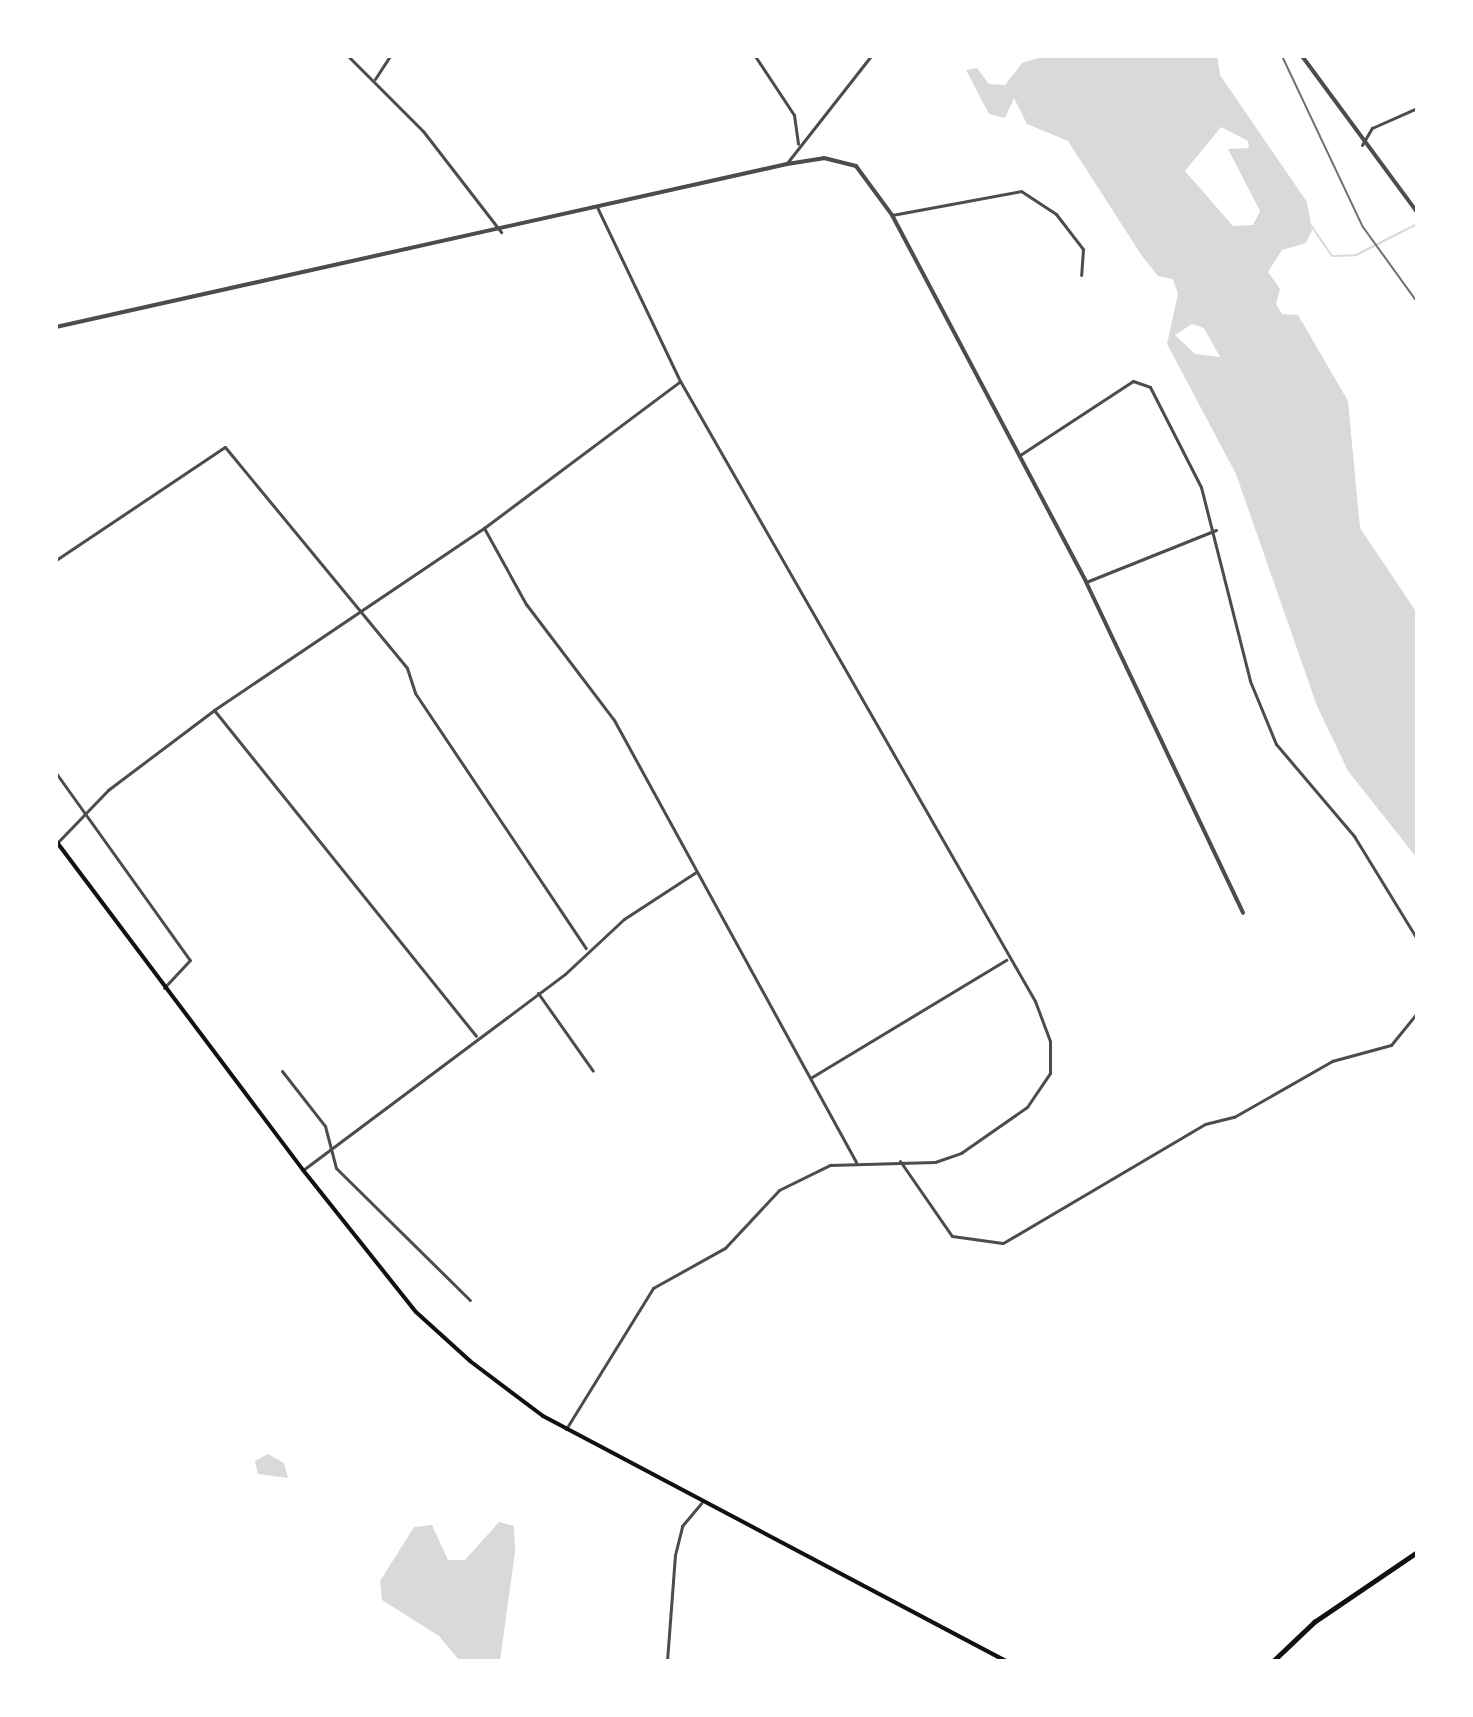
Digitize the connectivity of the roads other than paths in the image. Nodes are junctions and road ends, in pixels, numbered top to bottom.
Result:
1 (348, 56) edge
2 (390, 56) edge
3 (755, 56) edge
4 (871, 56) edge
5 (1302, 56) edge
6 (375, 79) junction
7 (1417, 108) edge
8 (1362, 145) junction
9 (798, 146) junction
10 (787, 164) junction
11 (598, 209) junction
12 (1417, 212) edge
13 (892, 215) junction
14 (501, 232) junction
15 (1081, 275) dead end
16 (56, 327) edge
17 (680, 381) junction
18 (1020, 455) junction
19 (484, 528) junction
20 (1216, 530) junction
21 (56, 560) edge
22 (1086, 582) junction
23 (357, 608) junction
24 (214, 710) junction
25 (56, 773) edge
26 (86, 813) junction
27 (57, 842) edge
28 (696, 872) junction
29 (1243, 913) dead end
30 (1417, 939) edge
31 (586, 948) junction
32 (1006, 960) junction
33 (164, 988) junction
34 (538, 993) junction
35 (1417, 1013) edge
36 (476, 1036) junction
37 (282, 1071) dead end
38 (593, 1071) dead end
39 (812, 1077) junction
40 (330, 1150) junction
41 (899, 1161) junction
42 (856, 1162) junction
43 (303, 1170) junction
44 (470, 1300) dead end
45 (566, 1429) junction
46 (701, 1503) junction
47 (1417, 1552) edge
48 (667, 1661) edge
49 (1006, 1661) edge
50 (1273, 1661) edge

1 - 6 street
2 - 6 street
3 - 9 street
4 - 9 street
5 - 8 street
6 - 14 street
7 - 8 street
8 - 12 street
9 - 10 street
10 - 11 street
10 - 13 street
11 - 14 street
11 - 17 street
13 - 15 street
13 - 18 street
14 - 16 street
17 - 19 street
17 - 32 street
18 - 20 street
18 - 22 street
19 - 23 street
19 - 28 street
20 - 22 street
20 - 30 street
21 - 23 street
22 - 29 street
23 - 24 street
23 - 31 street
24 - 26 street
24 - 36 street
25 - 26 street
26 - 27 street
26 - 33 street
27 - 33 main road
28 - 31 street
28 - 39 street
31 - 34 street
32 - 39 street
32 - 41 street
33 - 43 main road
34 - 36 street
34 - 38 street
35 - 41 street
36 - 40 street
37 - 40 street
39 - 42 street
40 - 43 street
40 - 44 street
41 - 42 street
42 - 45 street
43 - 45 main road
45 - 46 main road
46 - 48 street
46 - 49 main road
47 - 50 highway

